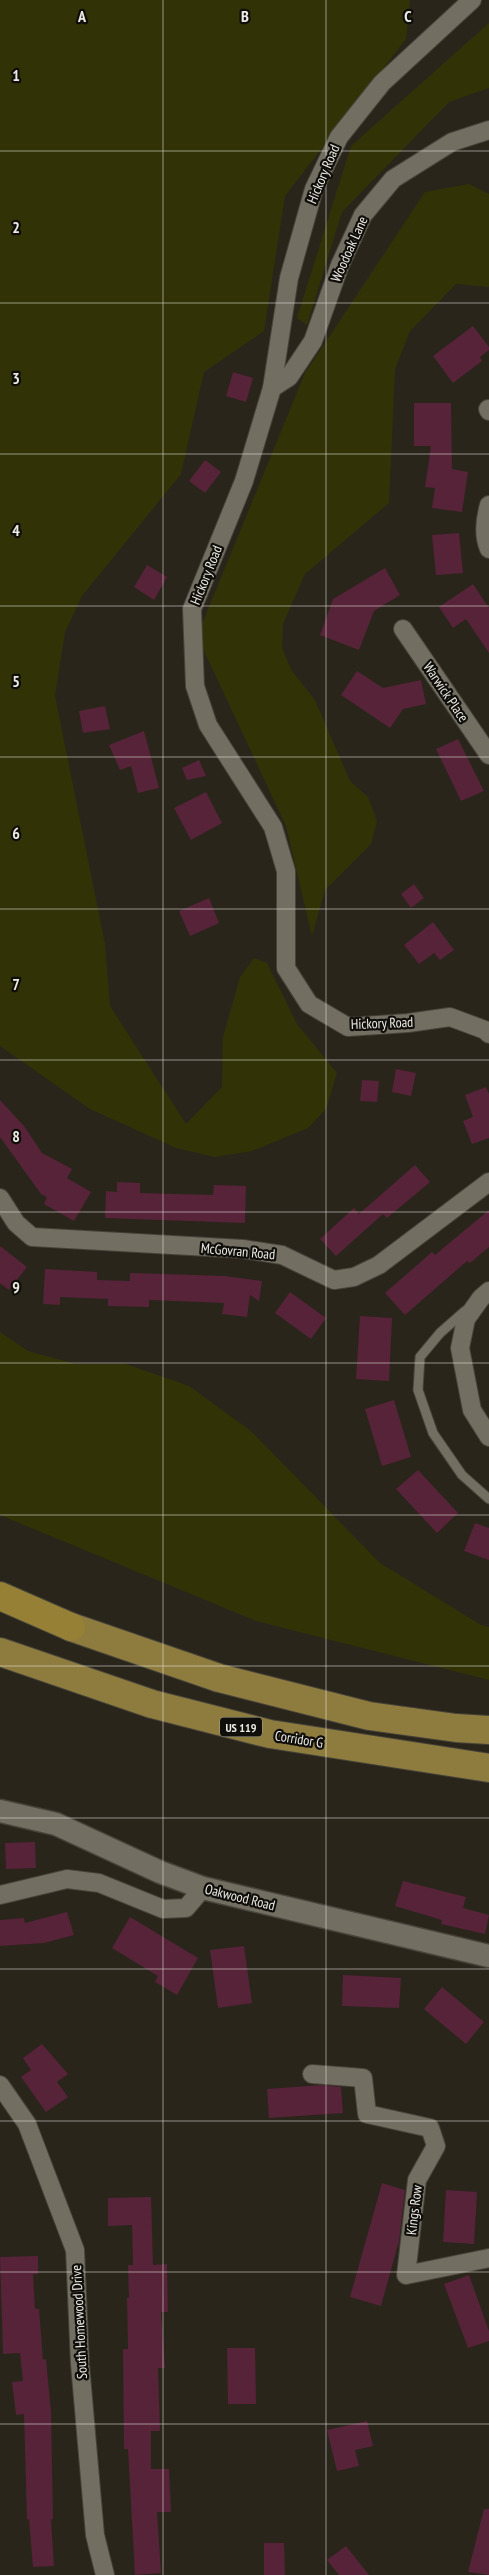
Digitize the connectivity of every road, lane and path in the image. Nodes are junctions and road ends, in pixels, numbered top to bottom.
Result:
1 (472, 0) edge
2 (489, 130) edge
3 (272, 388) junction
4 (489, 505) edge
5 (489, 549) edge
6 (403, 629) dead end
7 (489, 755) edge
8 (489, 1034) edge
9 (489, 1182) edge
10 (0, 1198) edge
11 (485, 1294) edge
12 (489, 1437) edge
13 (489, 1499) edge
14 (0, 1596) edge
15 (0, 1652) edge
16 (489, 1730) edge
17 (489, 1768) edge
18 (0, 1811) edge
19 (203, 1888) junction
20 (0, 1895) edge
21 (489, 1956) edge
22 (312, 2074) dead end
23 (0, 2085) edge
24 (489, 2258) edge
25 (105, 2575) edge

1 - 3 street, Hickory Road
2 - 3 street, Woodoak Lane
3 - 8 street, Hickory Road
4 - 5 street
6 - 7 street, Warwick Place
9 - 10 street, McGovran Road
11 - 12 street
11 - 13 lane
14 - 16 highway
15 - 17 highway, Corridor G / US 119
18 - 19 street, Oakwood Road
19 - 20 street
19 - 21 street, Oakwood Road
22 - 24 street, Kings Row
23 - 25 street, South Homewood Drive

